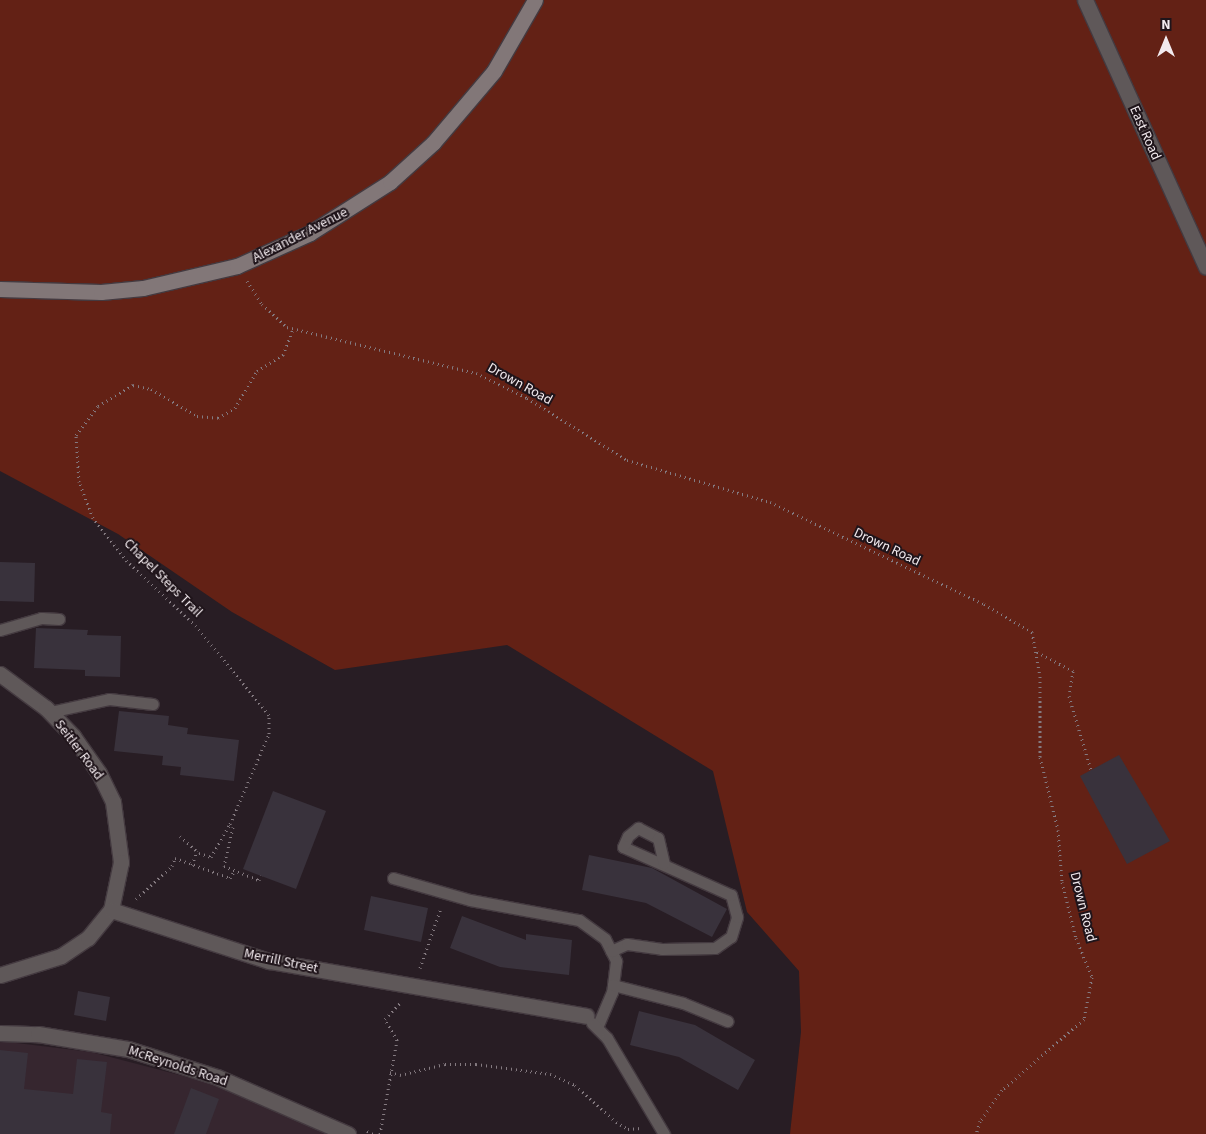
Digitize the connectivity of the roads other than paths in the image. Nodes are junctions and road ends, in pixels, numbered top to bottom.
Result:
1 (535, 0) edge
2 (1085, 0) edge
3 (1206, 267) edge
4 (0, 289) edge
5 (59, 618) dead end
6 (0, 630) edge
7 (0, 674) edge
8 (153, 704) dead end
9 (50, 712) junction
10 (664, 863) dead end
11 (393, 878) dead end
12 (116, 911) junction
13 (611, 951) junction
14 (0, 974) edge
15 (612, 985) junction
16 (586, 1016) joint
17 (727, 1020) dead end
18 (597, 1027) junction
19 (0, 1033) edge
20 (661, 1130) edge
21 (348, 1134) edge

1 - 4 main road, Alexander Avenue
2 - 3 street, East Road
5 - 6 lane
7 - 9 street, Seitler Road
8 - 9 lane
9 - 12 street, Seitler Road
10 - 13 lane
11 - 13 lane
12 - 14 street
12 - 16 street, Merrill Street
13 - 15 lane
15 - 17 lane
15 - 18 lane
16 - 18 lane
18 - 20 lane
19 - 21 street, McReynolds Road

